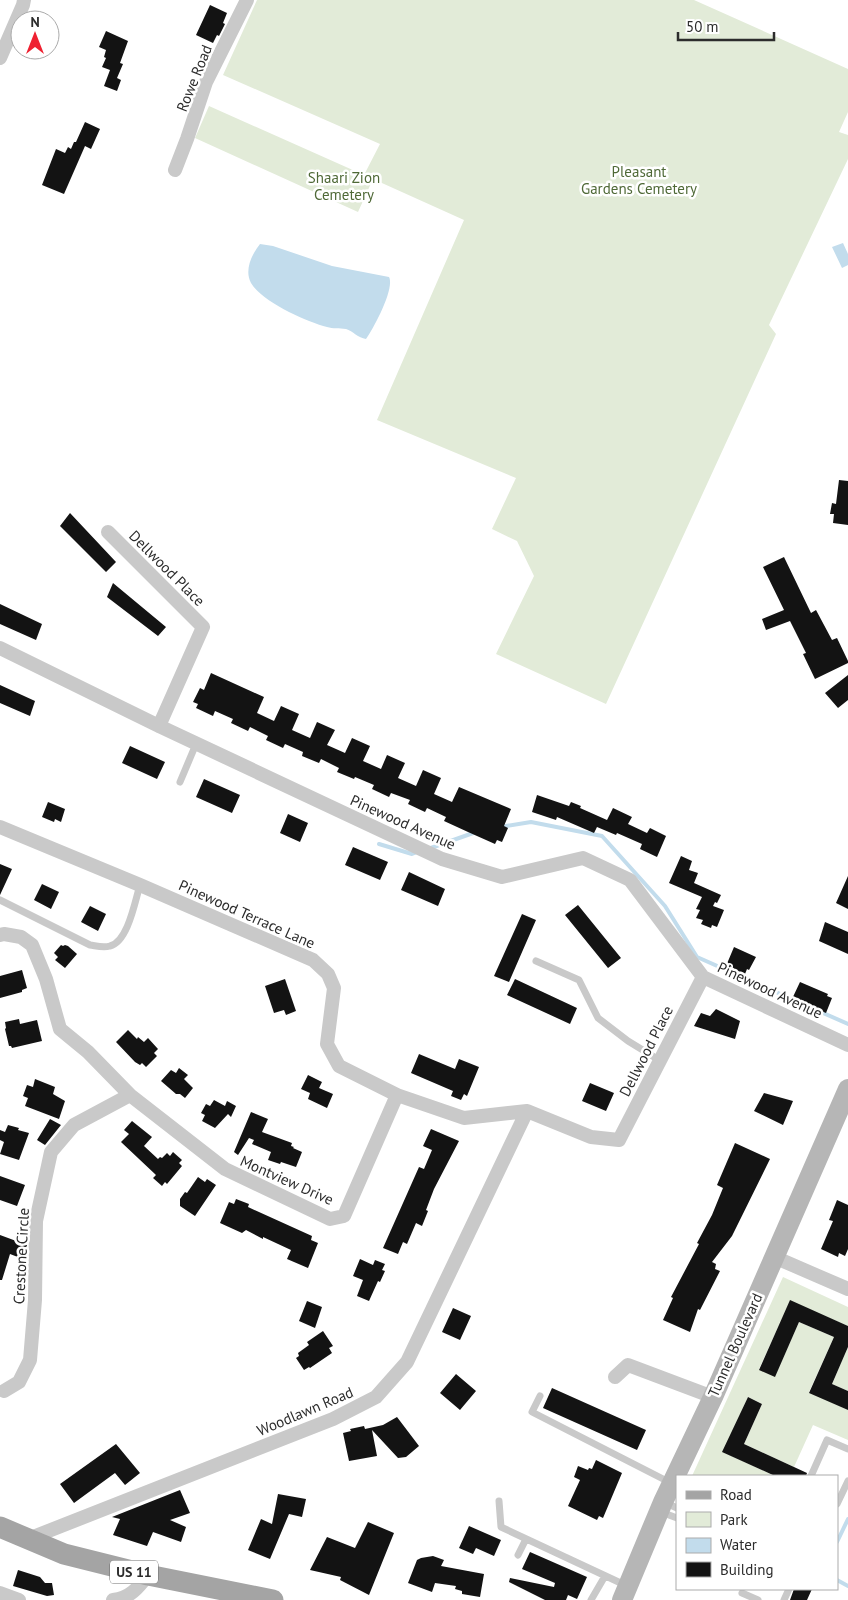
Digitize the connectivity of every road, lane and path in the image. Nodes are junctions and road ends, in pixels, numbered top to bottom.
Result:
1 (24, 0) edge
2 (247, 0) edge
3 (0, 58) edge
4 (175, 170) dead end
5 (108, 532) dead end
6 (0, 648) edge
7 (159, 726) junction
8 (196, 744) junction
9 (180, 782) dead end
10 (0, 827) edge
11 (140, 885) junction
12 (0, 900) edge
13 (0, 935) edge
14 (536, 961) dead end
15 (703, 977) junction
16 (848, 1046) edge
17 (660, 1060) junction
18 (848, 1089) edge
19 (130, 1095) junction
20 (397, 1095) junction
21 (527, 1111) junction
22 (774, 1257) junction
23 (848, 1289) edge
24 (615, 1377) dead end
25 (4, 1391) dead end
26 (540, 1396) dead end
27 (713, 1397) junction
28 (848, 1449) edge
29 (676, 1475) edge
30 (811, 1475) edge
31 (676, 1476) edge
32 (848, 1481) edge
33 (672, 1484) junction
34 (499, 1501) dead end
35 (838, 1502) edge
36 (669, 1510) edge
37 (0, 1527) edge
38 (526, 1538) junction
39 (28, 1539) junction
40 (518, 1555) dead end
41 (148, 1575) junction
42 (605, 1576) junction
43 (0, 1593) edge
44 (625, 1593) edge
45 (742, 1594) dead end
46 (19, 1600) edge
47 (113, 1600) edge
48 (273, 1600) edge
49 (591, 1600) edge
50 (758, 1600) edge

1 - 3 street
2 - 4 street, Rowe Road
5 - 7 street, Dellwood Place
6 - 7 street, Pinewood Avenue
7 - 8 street, Pinewood Avenue
8 - 9 lane
8 - 15 street, Pinewood Avenue
10 - 11 street, Pinewood Terrace Lane
11 - 12 lane
11 - 20 street, Pinewood Terrace Lane
13 - 19 street, Montview Drive
14 - 17 lane
15 - 16 street, Pinewood Avenue
15 - 17 street, Dellwood Place
17 - 21 street, Dellwood Place
18 - 22 street, Tunnel Boulevard
19 - 20 street, Montview Drive
19 - 25 street, Crestone Circle
20 - 21 street
21 - 39 street, Woodlawn Road
22 - 23 street
22 - 27 street, Tunnel Boulevard
24 - 27 street
26 - 33 lane
27 - 29 street, Tunnel Boulevard
28 - 30 lane
31 - 33 street, Tunnel Boulevard
32 - 35 lane
33 - 36 street, Tunnel Boulevard
34 - 38 lane
36 - 44 street, Tunnel Boulevard
37 - 39 main road, US 11
38 - 40 lane
38 - 42 lane
39 - 41 main road, US 11
41 - 47 street
41 - 48 main road, US 11
42 - 44 lane
42 - 49 lane
43 - 46 street
45 - 50 lane

